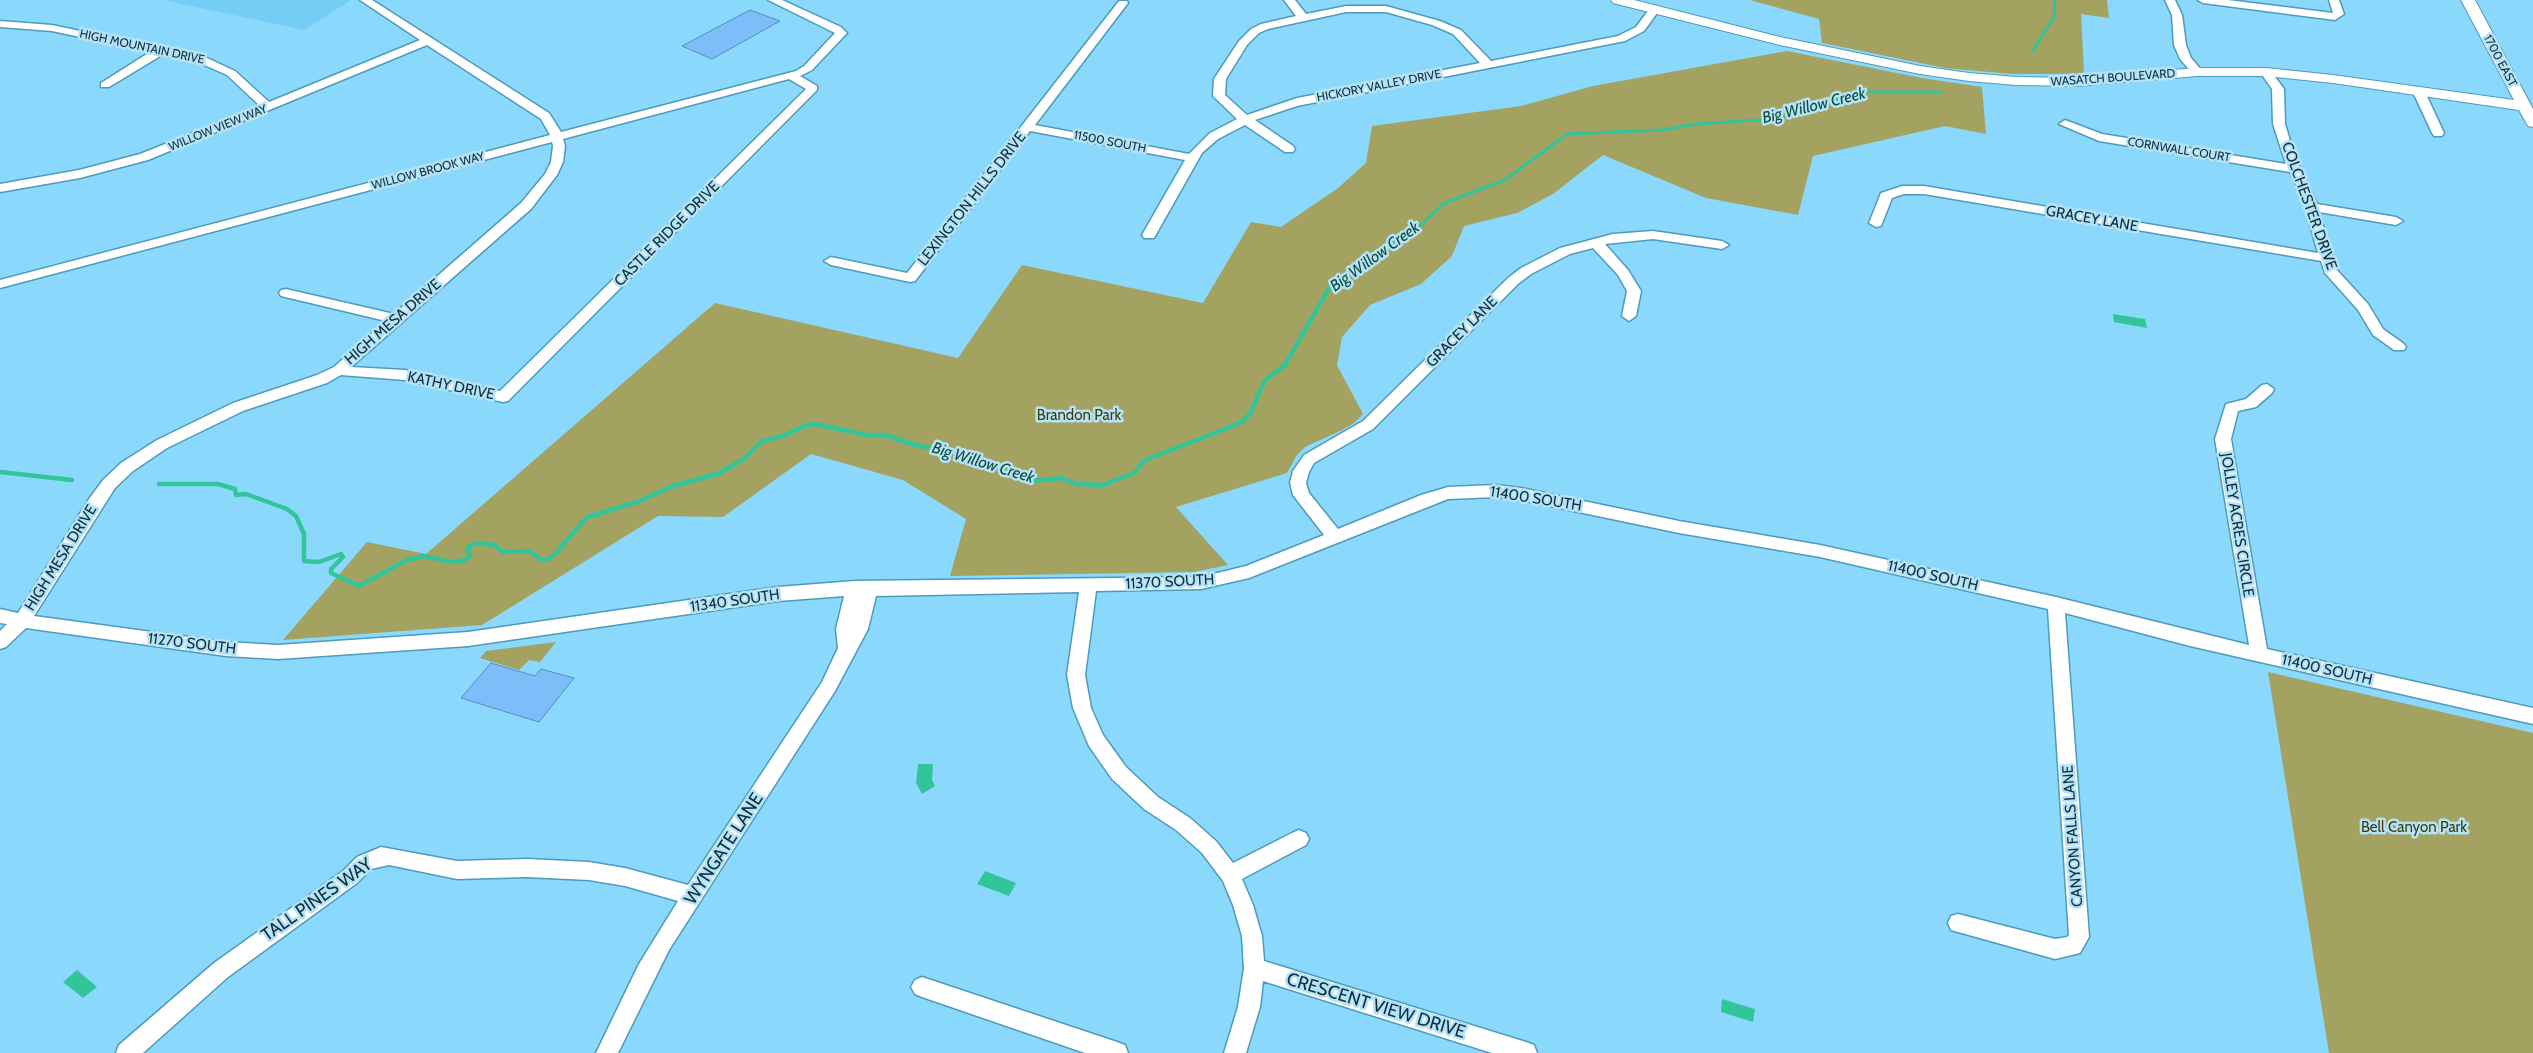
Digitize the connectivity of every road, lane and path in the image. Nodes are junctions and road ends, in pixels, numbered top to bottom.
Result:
1 (366, 0) edge
2 (773, 0) edge
3 (1289, 0) edge
4 (1618, 0) edge
5 (2170, 0) edge
6 (2203, 0) edge
7 (2334, 0) edge
8 (2468, 0) edge
9 (1123, 3) dead end
10 (1654, 9) junction
11 (1302, 17) junction
12 (0, 24) edge
13 (17, 24) junction
14 (0, 36) edge
15 (428, 41) junction
16 (162, 50) junction
17 (1488, 65) junction
18 (2197, 72) junction
19 (2266, 72) junction
20 (791, 76) junction
21 (105, 85) dead end
22 (2419, 92) junction
23 (268, 107) junction
24 (2529, 107) edge
25 (1245, 120) junction
26 (2533, 122) edge
27 (2065, 124) dead end
28 (1028, 126) junction
29 (2438, 133) dead end
30 (557, 137) junction
31 (1289, 149) dead end
32 (1193, 158) junction
33 (2294, 169) junction
34 (0, 188) edge
35 (2311, 207) junction
36 (2396, 220) dead end
37 (1876, 222) dead end
38 (1149, 235) dead end
39 (1595, 242) junction
40 (1722, 245) dead end
41 (2326, 258) junction
42 (831, 261) dead end
43 (0, 284) edge
44 (286, 292) dead end
45 (1629, 316) dead end
46 (397, 319) junction
47 (2399, 346) dead end
48 (339, 370) junction
49 (2267, 389) dead end
50 (503, 397) joint
51 (1334, 536) junction
52 (1088, 586) junction
53 (862, 588) junction
54 (2056, 604) junction
55 (0, 616) edge
56 (22, 621) junction
57 (0, 642) edge
58 (385, 645) joint
59 (2259, 654) junction
60 (2533, 716) edge
61 (1299, 839) dead end
62 (1230, 875) junction
63 (692, 896) junction
64 (1958, 923) dead end
65 (1254, 968) junction
66 (922, 987) dead end
67 (127, 1053) edge
68 (607, 1053) edge
69 (1117, 1053) edge
70 (1235, 1053) edge
71 (1526, 1053) edge

1 - 15 street
2 - 20 street, WILLOW BROOK WAY
3 - 11 street
4 - 10 main road, WASATCH BOULEVARD
5 - 18 street
6 - 7 street
8 - 24 main road, 1700 EAST
9 - 28 street
10 - 17 street, HICKORY VALLEY DRIVE
10 - 18 main road, WASATCH BOULEVARD
11 - 17 street
11 - 25 street
12 - 13 street, HIGH MOUNTAIN DRIVE
13 - 14 street
13 - 16 street, HIGH MOUNTAIN DRIVE
15 - 23 street, WILLOW VIEW WAY
15 - 30 street
16 - 21 street
16 - 23 street, HIGH MOUNTAIN DRIVE
17 - 25 street, HICKORY VALLEY DRIVE
18 - 19 main road, WASATCH BOULEVARD
19 - 22 main road, WASATCH BOULEVARD
19 - 33 street, COLCHESTER DRIVE
20 - 30 street, WILLOW BROOK WAY
20 - 50 street, CASTLE RIDGE DRIVE
22 - 24 main road, WASATCH BOULEVARD
22 - 29 street
23 - 34 street, WILLOW VIEW WAY
24 - 26 main road, 1700 EAST
25 - 31 street
25 - 32 street, HICKORY VALLEY DRIVE
27 - 33 street, CORNWALL COURT
28 - 32 street, 11500 SOUTH
28 - 42 street, LEXINGTON HILLS DRIVE
30 - 43 street, WILLOW BROOK WAY
30 - 46 street, HIGH MESA DRIVE
32 - 38 street, HICKORY VALLEY DRIVE
33 - 35 street, COLCHESTER DRIVE
35 - 36 street
35 - 41 street, COLCHESTER DRIVE
37 - 41 street, GRACEY LANE
39 - 40 street, GRACEY LANE
39 - 45 street
39 - 51 street, GRACEY LANE
41 - 47 street, COLCHESTER DRIVE
44 - 46 street
46 - 48 street, HIGH MESA DRIVE
48 - 50 street, KATHY DRIVE
48 - 56 street, HIGH MESA DRIVE
49 - 59 street, JOLLEY ACRES CIRCLE
51 - 52 street, 11370 SOUTH
51 - 54 street, 11400 SOUTH
52 - 53 street, 11340 SOUTH
52 - 62 street
53 - 58 street, 11340 SOUTH
53 - 63 street, WYNGATE LANE
54 - 59 street, 11400 SOUTH
54 - 64 street, CANYON FALLS LANE
55 - 56 street, 11270 SOUTH
56 - 57 street, HIGH MESA DRIVE
56 - 58 street, 11270 SOUTH
59 - 60 street, 11400 SOUTH
61 - 62 street
62 - 65 street
63 - 67 street, TALL PINES WAY
63 - 68 street, WYNGATE LANE
65 - 70 street
65 - 71 street, CRESCENT VIEW DRIVE
66 - 69 street

